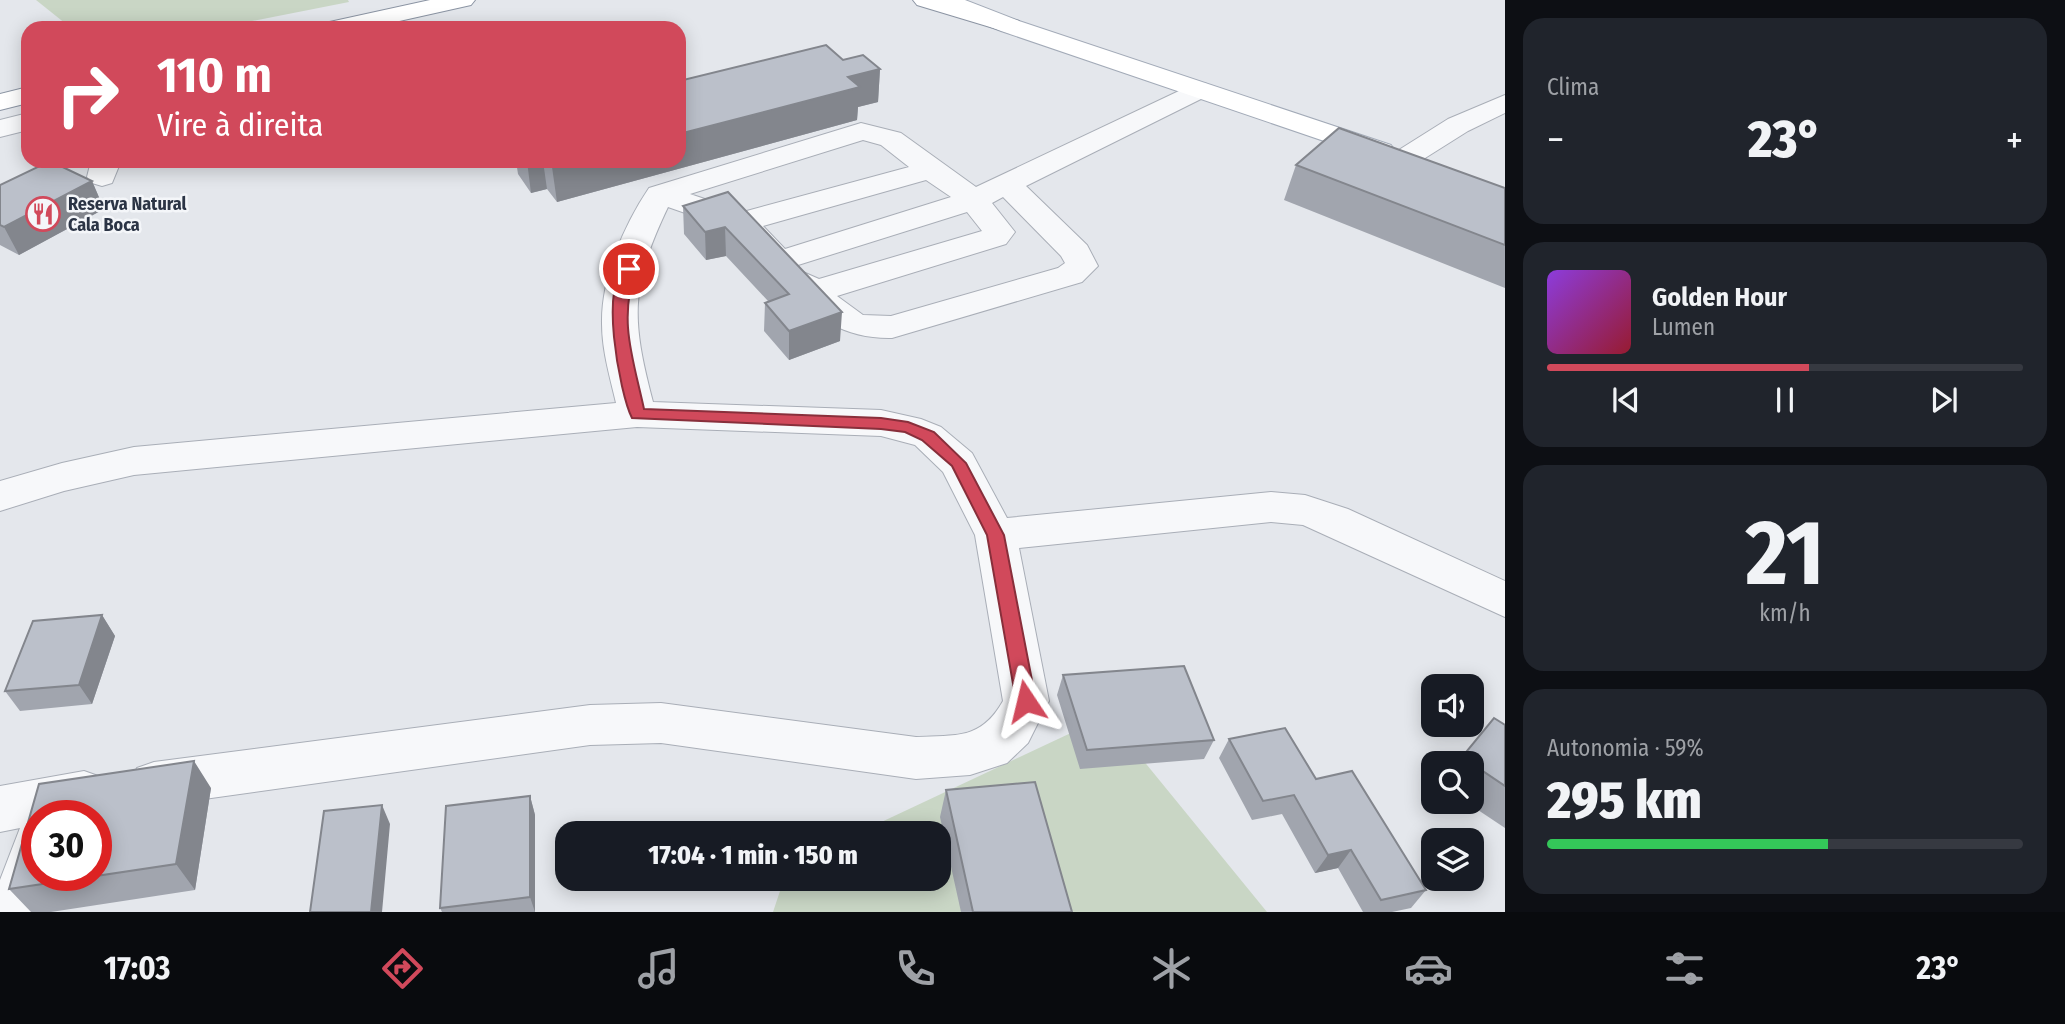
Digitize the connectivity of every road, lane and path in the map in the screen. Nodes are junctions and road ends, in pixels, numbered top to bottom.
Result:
1 (463, 0) edge
2 (925, 0) edge
3 (943, 0) edge
4 (1007, 0) edge
5 (366, 21) edge
6 (1010, 26) junction
7 (1187, 87) junction
8 (21, 97) edge
9 (0, 102) edge
10 (1505, 103) edge
11 (21, 123) edge
12 (0, 129) edge
13 (1405, 159) junction
14 (931, 170) junction
15 (1442, 172) edge
16 (1008, 185) junction
17 (660, 194) junction
18 (974, 200) junction
19 (742, 222) junction
20 (779, 261) junction
21 (813, 292) junction
22 (638, 414) junction
23 (0, 496) edge
24 (996, 535) junction
25 (1505, 600) edge
26 (95, 800) edge
27 (21, 808) edge
28 (0, 809) edge
29 (23, 891) edge
30 (16, 912) edge

1 - 5 main road
2 - 6 main road
3 - 6 main road
4 - 7 main road
6 - 7 main road
7 - 13 main road
7 - 16 street
8 - 9 main road
10 - 13 street
11 - 12 street
13 - 15 main road
14 - 17 street
14 - 18 street
14 - 19 street
16 - 18 street
16 - 21 street
17 - 19 street
17 - 22 street
18 - 20 street
18 - 21 street
19 - 20 street
20 - 21 street
22 - 23 street
22 - 24 street
24 - 25 street
24 - 26 street
27 - 28 street
29 - 30 street

